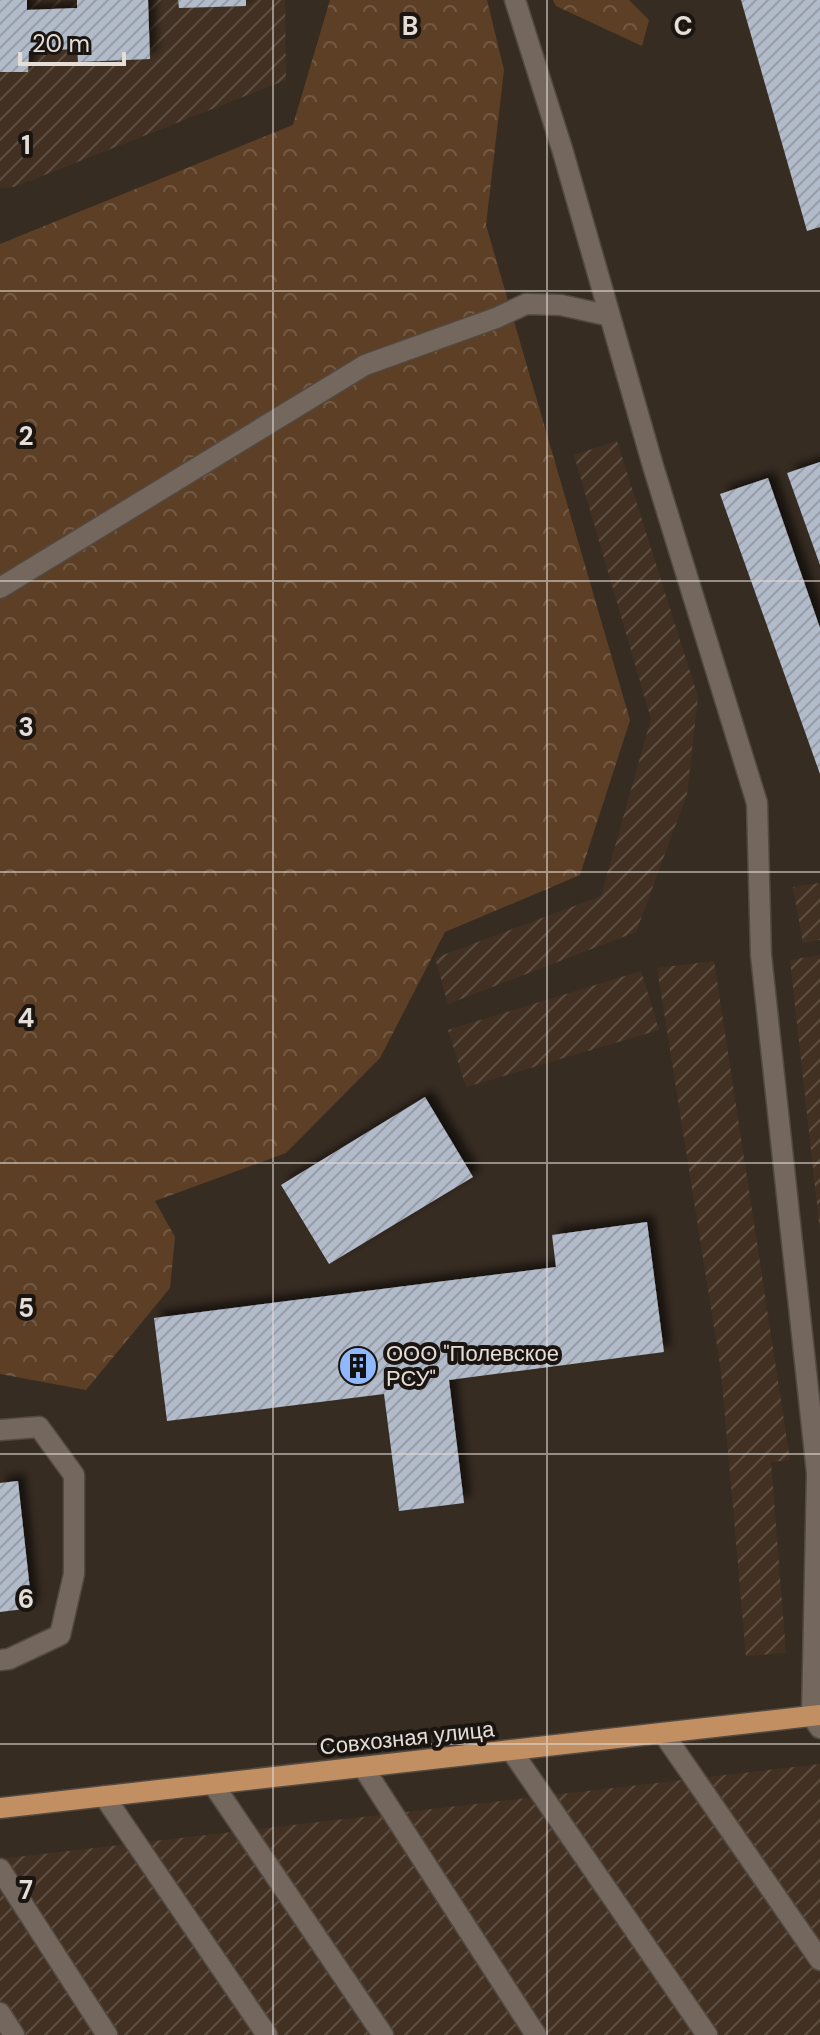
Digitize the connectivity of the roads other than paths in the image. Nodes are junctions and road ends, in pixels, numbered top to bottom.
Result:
1 (515, 0) edge
2 (610, 316) junction
3 (0, 588) edge
4 (0, 1430) edge
5 (0, 1660) edge
6 (817, 1720) edge
7 (663, 1733) junction
8 (511, 1750) junction
9 (363, 1767) junction
10 (213, 1784) junction
11 (104, 1796) junction
12 (0, 1808) edge
13 (0, 1869) edge
14 (820, 1960) edge
15 (0, 2013) edge
16 (14, 2035) edge
17 (107, 2035) edge
18 (267, 2035) edge
19 (383, 2035) edge
20 (536, 2035) edge
21 (707, 2035) edge

1 - 2 lane
2 - 3 lane
2 - 6 lane
4 - 5 lane
6 - 7 main road, Совхозная улица
7 - 8 main road, Совхозная улица
7 - 14 lane
8 - 9 main road, Совхозная улица
8 - 21 lane
9 - 10 main road, Совхозная улица
9 - 20 lane
10 - 11 main road, Совхозная улица
10 - 19 lane
11 - 12 main road, Совхозная улица
11 - 18 lane
13 - 17 lane
15 - 16 lane

